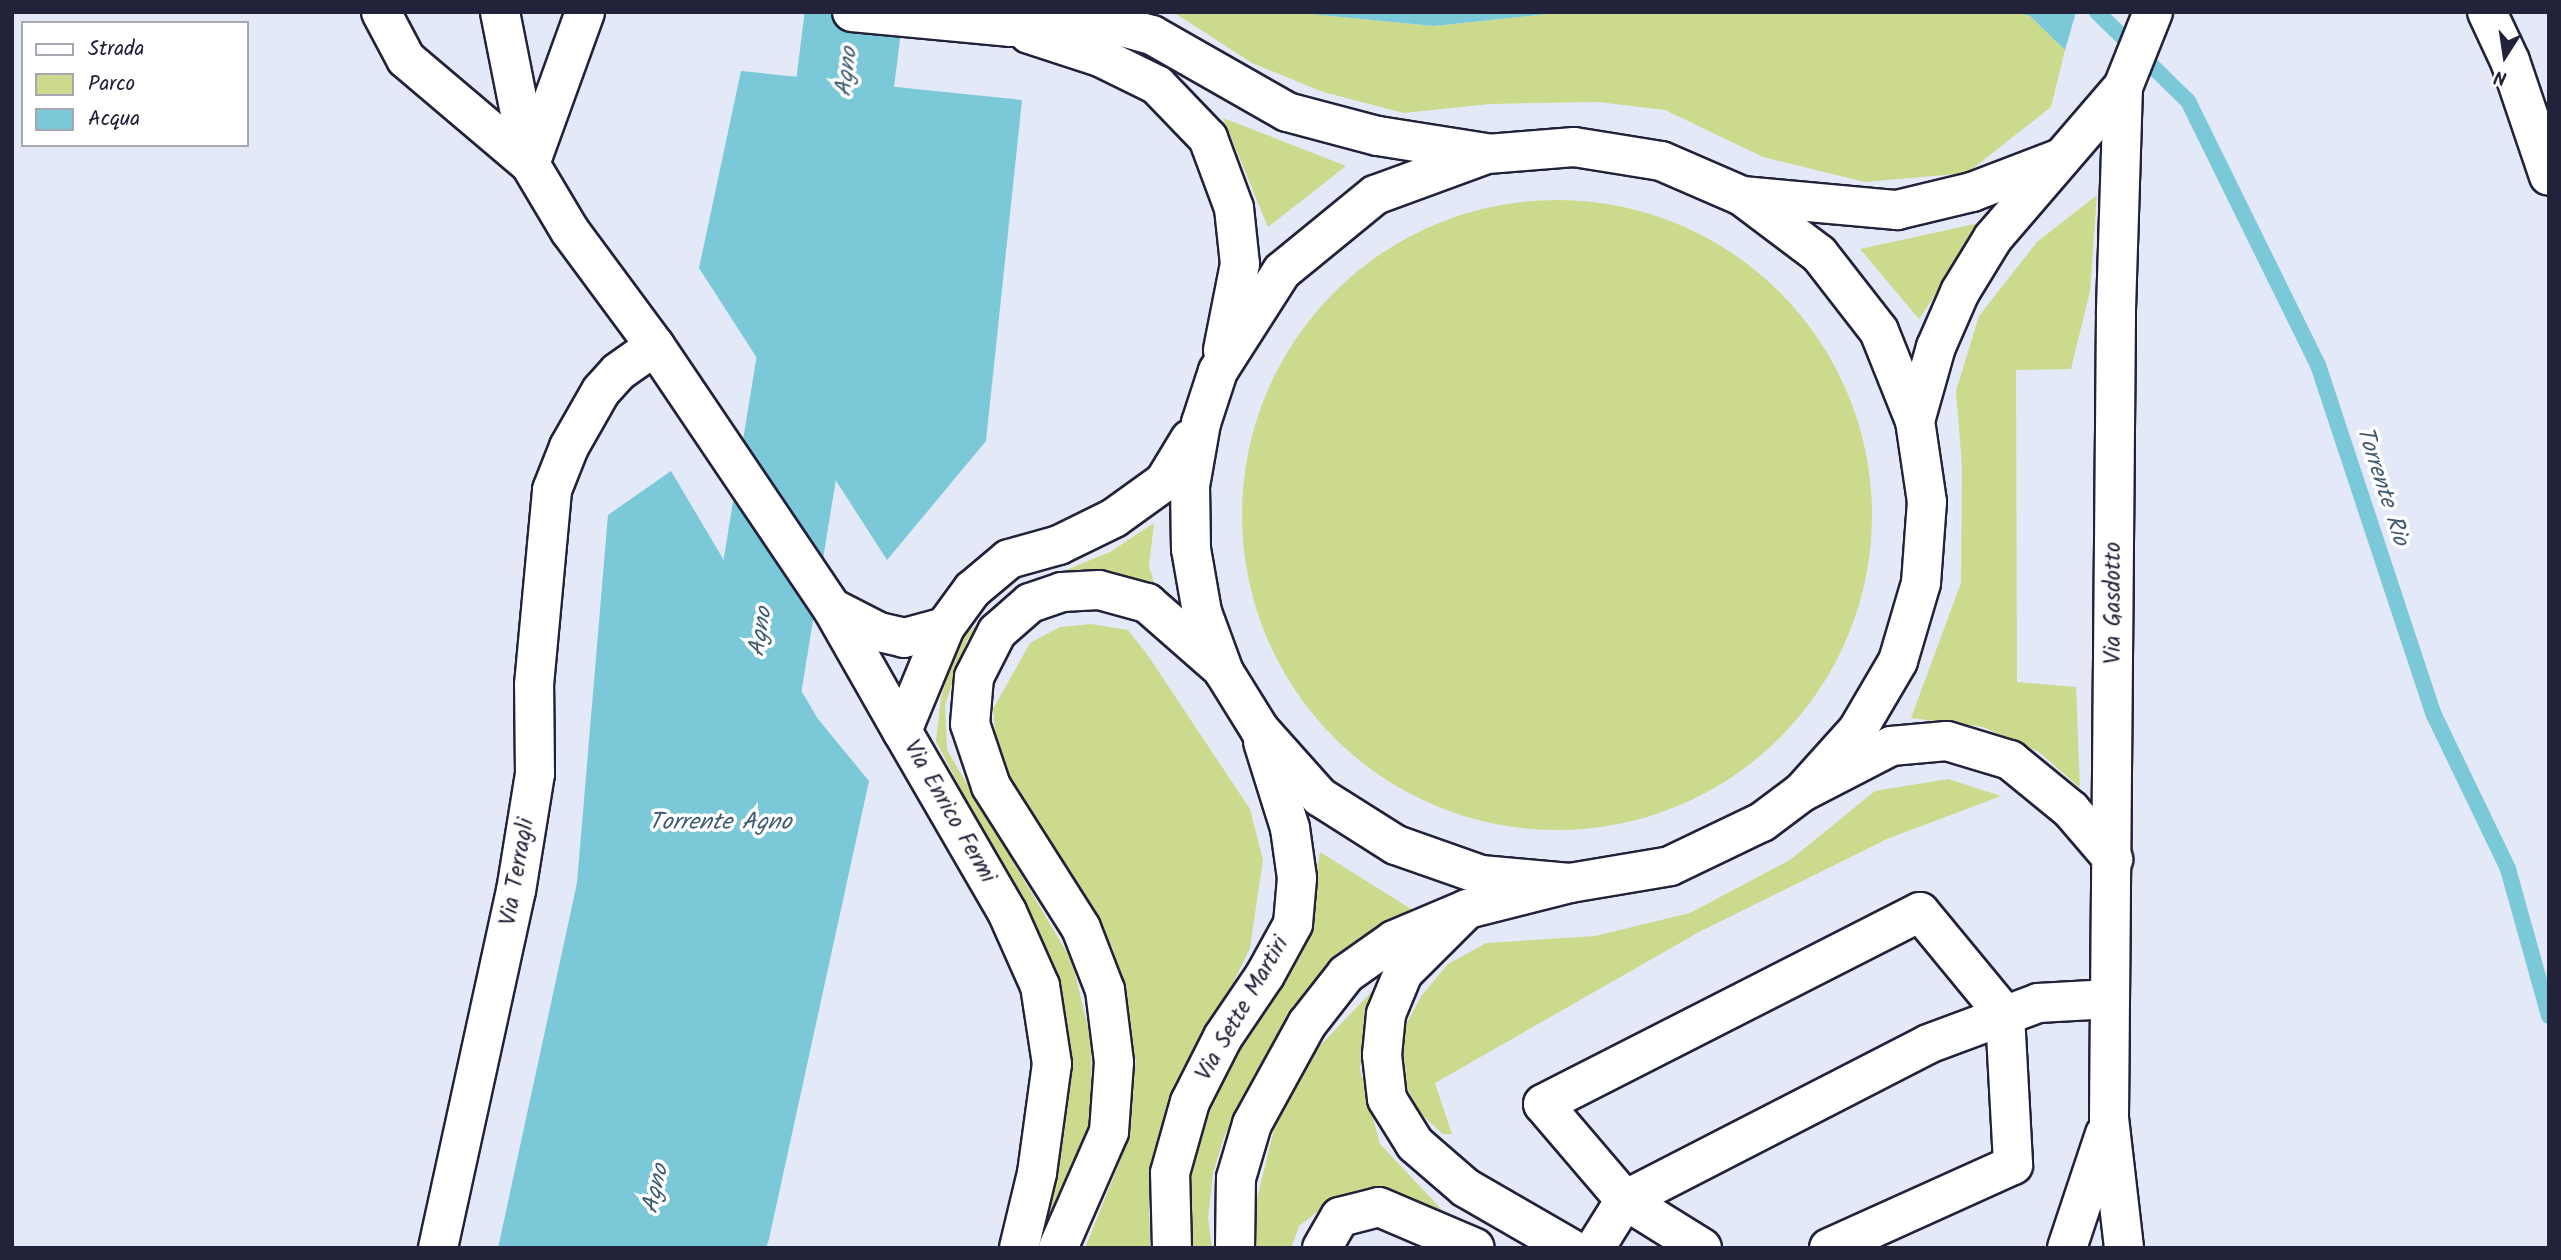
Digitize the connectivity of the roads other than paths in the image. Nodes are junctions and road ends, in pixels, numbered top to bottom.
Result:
1 (382, 12) edge
2 (500, 12) edge
3 (584, 12) edge
4 (852, 12) edge
5 (2153, 12) edge
6 (2487, 12) edge
7 (1011, 27) junction
8 (2123, 87) junction
9 (1487, 154) junction
10 (2067, 156) junction
11 (530, 164) junction
12 (2549, 176) edge
13 (1742, 196) junction
14 (662, 356) junction
15 (1218, 371) junction
16 (1915, 421) junction
17 (1200, 423) junction
18 (832, 608) junction
19 (945, 627) junction
20 (1224, 671) junction
21 (1260, 730) junction
22 (902, 731) junction
23 (1802, 792) junction
24 (2113, 859) junction
25 (1570, 883) junction
26 (1467, 909) junction
27 (2110, 999) junction
28 (2005, 1015) junction
29 (2109, 1118) junction
30 (1625, 1200) junction
31 (438, 1248) edge
32 (1019, 1248) edge
33 (1058, 1248) edge
34 (1172, 1248) edge
35 (1235, 1248) edge
36 (1322, 1248) edge
37 (1475, 1248) edge
38 (1570, 1248) edge
39 (1595, 1248) edge
40 (1702, 1248) edge
41 (1829, 1248) edge
42 (2067, 1248) edge
43 (2124, 1248) edge

1 - 11 main road
2 - 11 main road
3 - 11 main road
4 - 7 main road
5 - 8 main road
6 - 12 main road
7 - 9 main road
7 - 15 main road
8 - 10 main road
8 - 24 main road, Via Gasdotto
9 - 13 main road
9 - 15 main road
10 - 13 main road
10 - 16 main road
11 - 14 main road
13 - 16 main road
14 - 18 main road
14 - 31 main road, Via Terragli
15 - 17 main road
16 - 23 main road
17 - 19 main road, Via Enrico Fermi
17 - 20 main road
18 - 19 main road
18 - 22 main road
19 - 22 main road, Via Enrico Fermi
20 - 21 main road
20 - 33 main road
21 - 25 main road
21 - 34 main road, Via Sette Martiri
22 - 32 main road, Via Enrico Fermi
23 - 24 main road
23 - 25 main road
24 - 27 main road, Via Gasdotto
25 - 26 main road
26 - 35 main road
26 - 38 main road
27 - 28 main road
27 - 29 main road, Via Gasdotto
28 - 30 main road
28 - 30 main road
28 - 41 main road
29 - 42 main road, Via Gasdotto
29 - 43 main road, Via Gasdotto
30 - 39 main road
30 - 40 main road
36 - 37 main road

